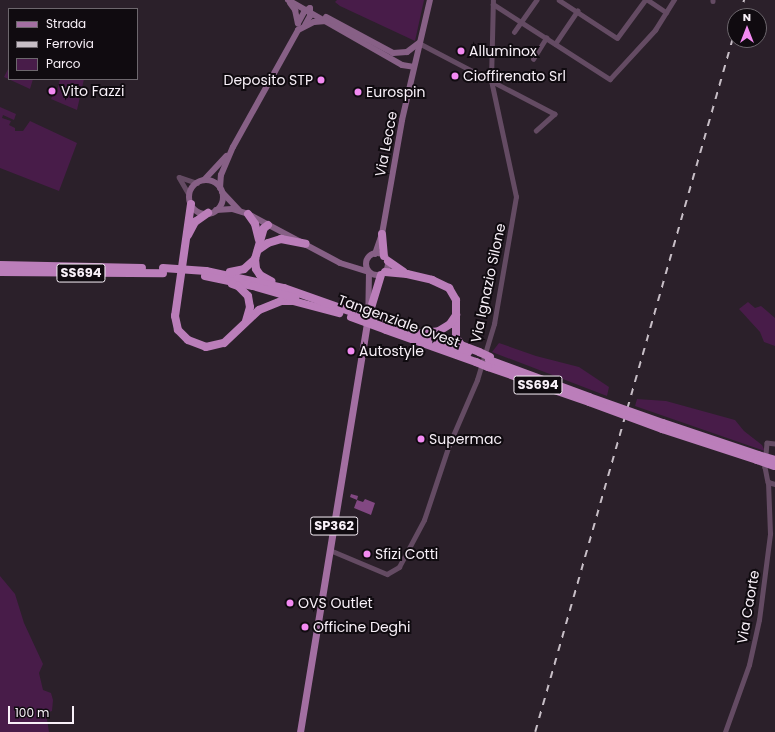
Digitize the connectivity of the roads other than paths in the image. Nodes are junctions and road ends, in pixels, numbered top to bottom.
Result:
1 (288, 0) edge
2 (296, 0) edge
3 (430, 0) edge
4 (536, 0) edge
5 (559, 0) edge
6 (647, 0) edge
7 (674, 0) edge
8 (493, 2) edge
9 (568, 2) edge
10 (308, 10) junction
11 (576, 12) junction
12 (666, 12) junction
13 (326, 21) junction
14 (522, 22) junction
15 (300, 26) junction
16 (514, 32) dead end
17 (546, 38) junction
18 (419, 43) junction
19 (555, 44) junction
20 (398, 54) junction
21 (533, 59) dead end
22 (414, 64) junction
23 (402, 65) junction
24 (491, 80) junction
25 (410, 87) junction
26 (536, 132) dead end
27 (233, 147) junction
28 (204, 180) junction
29 (197, 183) junction
30 (221, 190) junction
31 (190, 194) junction
32 (191, 204) junction
33 (212, 212) junction
34 (244, 212) junction
35 (268, 224) junction
36 (382, 234) junction
37 (186, 241) junction
38 (306, 244) junction
39 (259, 246) junction
40 (375, 254) junction
41 (255, 259) junction
42 (386, 259) junction
43 (367, 261) junction
44 (340, 263) junction
45 (0, 265) edge
46 (163, 271) junction
47 (0, 272) edge
48 (369, 272) junction
49 (383, 274) junction
50 (407, 274) junction
51 (207, 275) junction
52 (369, 287) junction
53 (374, 298) junction
54 (331, 304) junction
55 (339, 313) junction
56 (457, 314) junction
57 (351, 315) junction
58 (367, 320) junction
59 (245, 323) junction
60 (387, 326) junction
61 (477, 357) junction
62 (489, 361) junction
63 (589, 400) junction
64 (775, 444) edge
65 (775, 464) edge
66 (768, 482) junction
67 (775, 484) edge
68 (770, 534) junction
69 (775, 536) edge
70 (330, 550) junction
71 (300, 732) edge
72 (724, 732) edge

1 - 10 main road
1 - 15 main road
2 - 10 main road
3 - 18 main road, Via Lecce
4 - 14 street
5 - 9 street
6 - 11 street
6 - 12 street
7 - 12 street
8 - 14 street
8 - 24 street
9 - 11 street
10 - 13 main road
10 - 15 main road
10 - 20 main road
11 - 19 street
12 - 19 street
13 - 15 main road
13 - 23 main road
14 - 16 street
14 - 17 street
15 - 27 main road
17 - 19 street
17 - 21 street
18 - 20 main road
18 - 22 main road, Via Lecce
18 - 24 street
20 - 22 main road
22 - 23 main road
22 - 25 main road, Via Lecce
23 - 25 main road
24 - 26 street
24 - 70 street, Via Ignazio Silone
25 - 36 main road, Via Lecce
27 - 28 main road
27 - 30 main road
28 - 29 main road
28 - 30 main road
29 - 31 main road
29 - 31 street
30 - 33 main road
30 - 34 main road
31 - 32 main road
32 - 33 main road
32 - 37 highway
33 - 34 main road
33 - 37 highway
34 - 35 main road
34 - 39 highway
35 - 38 main road
35 - 39 highway
36 - 40 main road, Via Lecce
36 - 42 highway
37 - 59 highway
38 - 39 highway
38 - 44 main road
39 - 41 highway
40 - 42 main road
40 - 43 main road
41 - 51 highway
41 - 54 highway
42 - 49 main road
42 - 50 highway
43 - 44 main road
43 - 48 main road
44 - 48 main road
45 - 46 highway, Tangenziale Ovest / SS694
46 - 47 highway, Tangenziale Ovest / SS694
46 - 51 highway, Tangenziale Ovest / SS694, bridge
48 - 49 main road
48 - 52 main road
49 - 50 highway
49 - 53 highway
50 - 56 highway
51 - 54 highway, Tangenziale Ovest / SS694
51 - 55 highway, Tangenziale Ovest / SS694
51 - 59 highway
52 - 53 street
52 - 58 main road
53 - 58 highway
54 - 57 highway, Tangenziale Ovest / SS694
55 - 57 highway, Tangenziale Ovest / SS694
55 - 59 highway
56 - 60 highway
56 - 61 highway
57 - 60 highway, Tangenziale Ovest / SS694, bridge
58 - 70 main road, SP362
60 - 61 highway, Tangenziale Ovest / SS694
61 - 62 highway, bridge
62 - 63 highway, SS694
62 - 63 highway, SS694
63 - 65 highway, SS694, bridge
64 - 66 street, Via Caorte
66 - 67 street
66 - 68 street, Via Caorte
68 - 69 street
68 - 72 street, Via Caorte
70 - 71 main road, SP362

